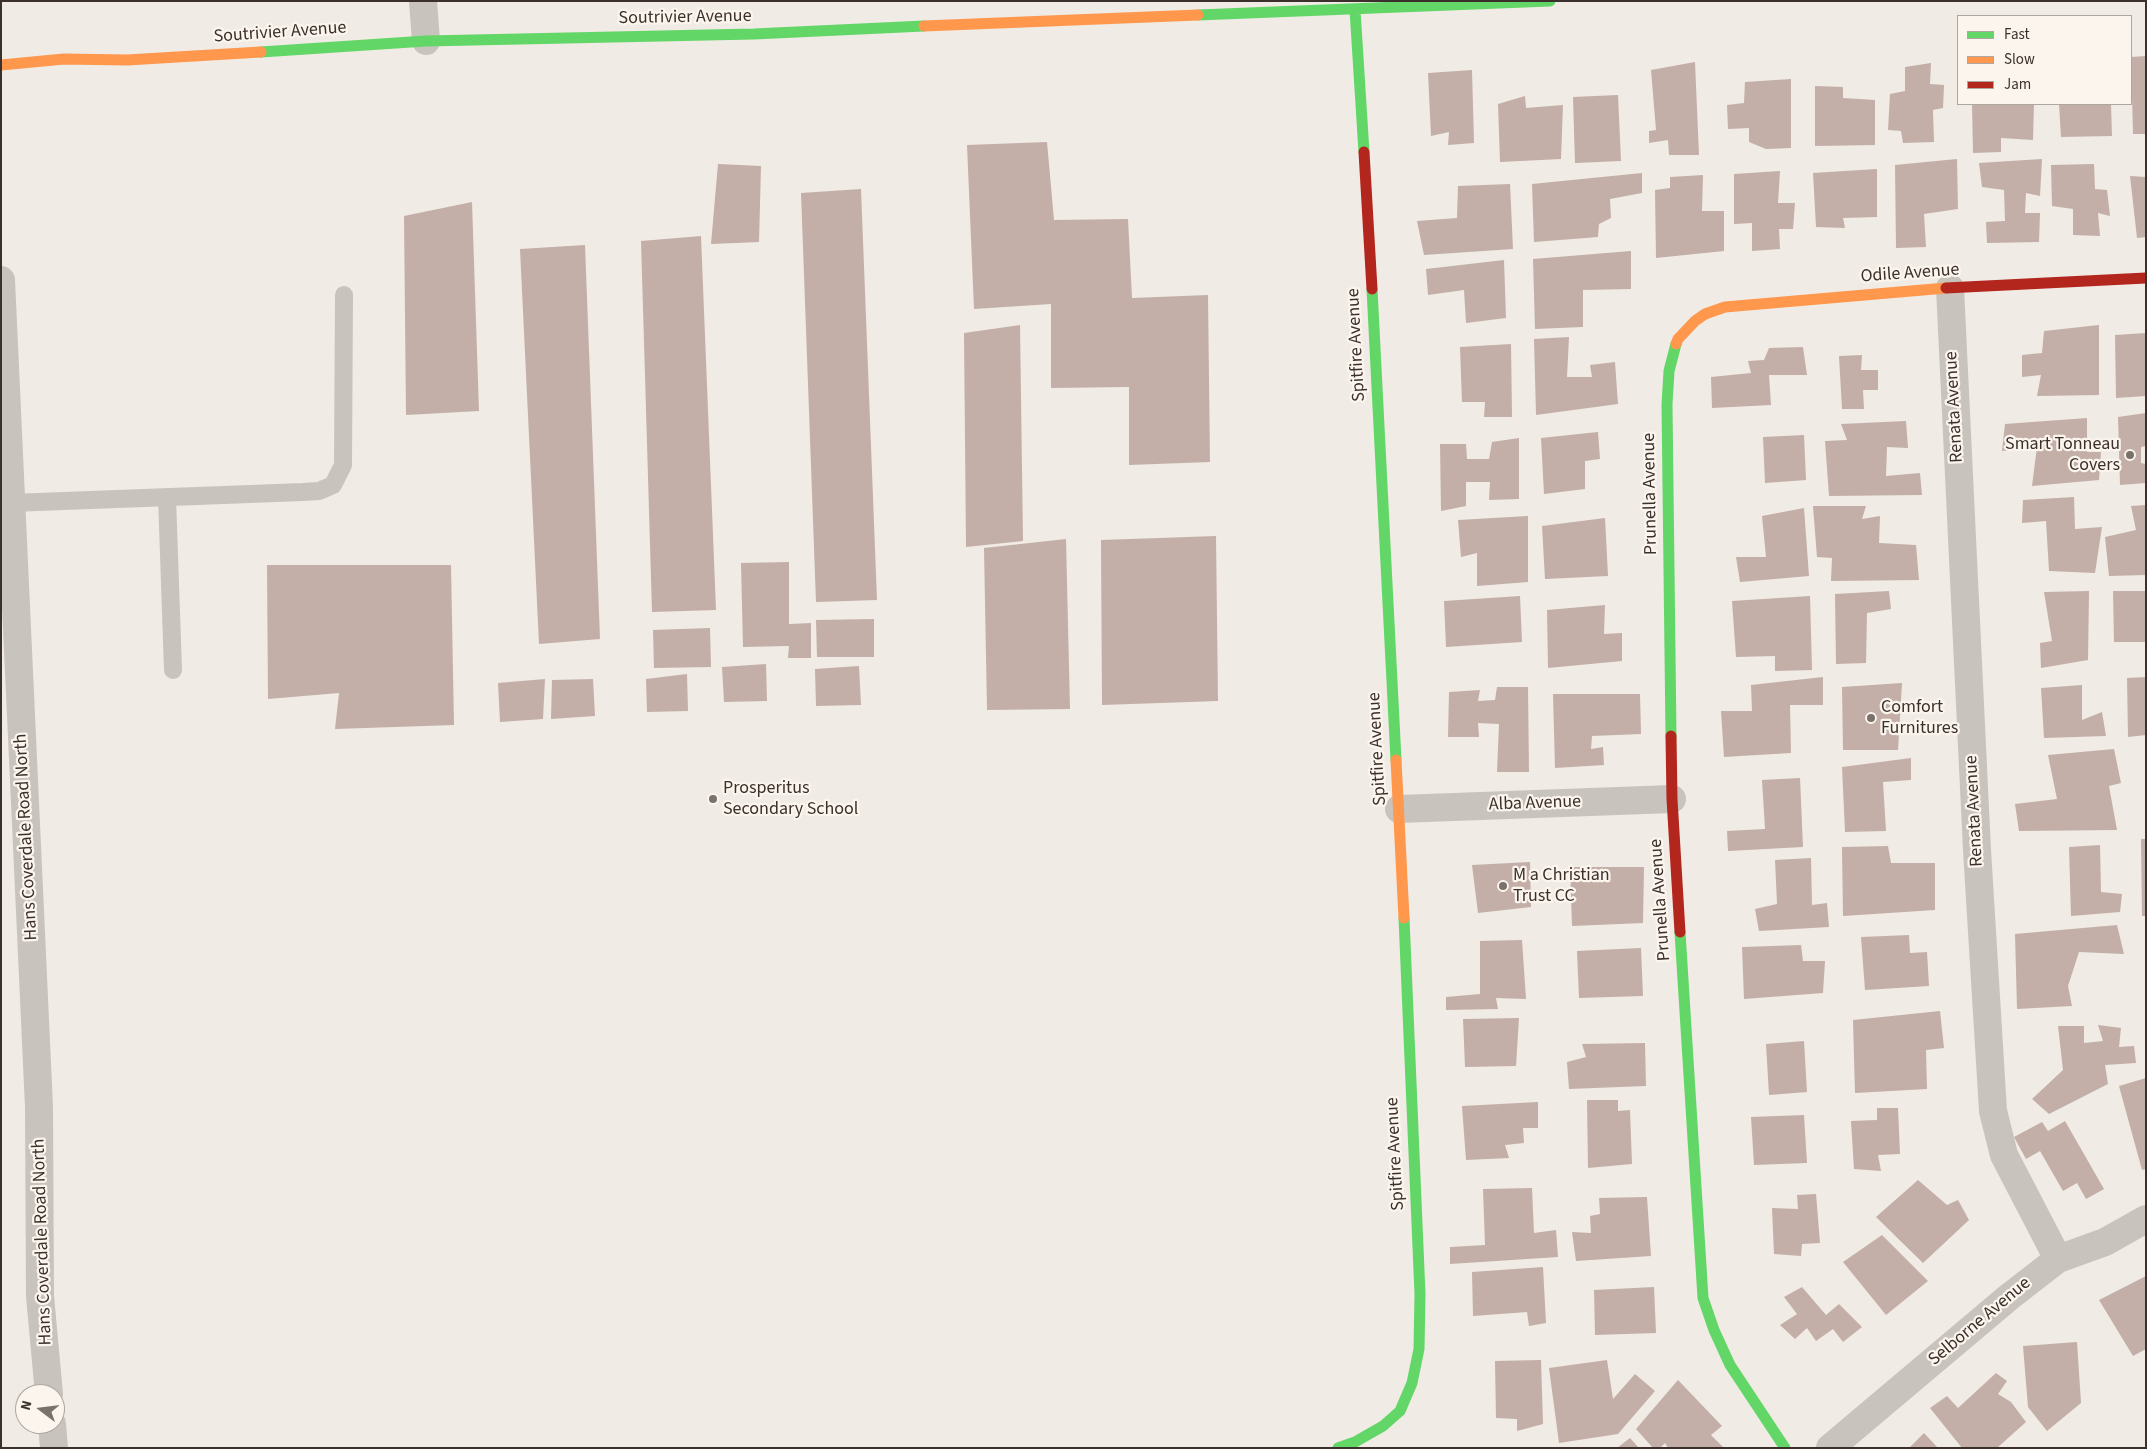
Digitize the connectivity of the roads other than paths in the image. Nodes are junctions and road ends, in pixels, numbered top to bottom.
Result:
1 (423, 1) edge
2 (1550, 1) edge
3 (1355, 10) junction
4 (426, 42) junction
5 (1, 65) edge
6 (2146, 278) edge
7 (1, 280) edge
8 (1950, 288) junction
9 (344, 295) dead end
10 (1685, 331) joint
11 (3, 395) edge
12 (167, 497) junction
13 (11, 503) junction
14 (174, 670) dead end
15 (1672, 799) junction
16 (1399, 809) junction
17 (2146, 1220) edge
18 (2058, 1259) junction
19 (48, 1384) edge
20 (53, 1434) edge
21 (54, 1448) edge
22 (1338, 1448) edge
23 (1785, 1448) edge
24 (1830, 1448) edge

1 - 4 street
2 - 3 street, Soutrivier Avenue
3 - 4 street, Soutrivier Avenue
3 - 16 street, Spitfire Avenue
4 - 5 street, Soutrivier Avenue
6 - 8 street, Odile Avenue
7 - 11 street, Hans Coverdale Road North
8 - 10 street, Odile Avenue
8 - 18 street, Renata Avenue
9 - 12 lane
10 - 15 street, Prunella Avenue
11 - 13 street, Hans Coverdale Road North
12 - 13 lane
12 - 14 lane
13 - 19 street, Hans Coverdale Road North
15 - 16 street, Alba Avenue
15 - 23 street, Prunella Avenue
16 - 22 street, Spitfire Avenue
17 - 18 street, Selborne Avenue
18 - 24 street, Selborne Avenue
20 - 21 street

